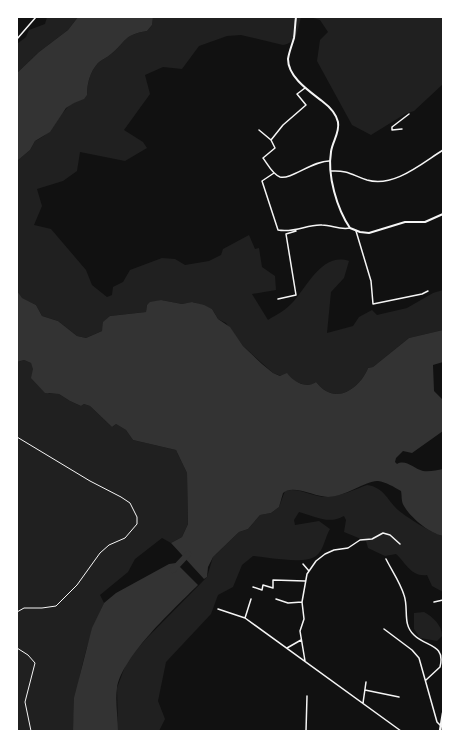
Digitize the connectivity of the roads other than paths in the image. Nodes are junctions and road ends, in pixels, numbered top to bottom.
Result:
1 (36, 17) edge
2 (296, 17) edge
3 (17, 39) edge
4 (305, 88) junction
5 (408, 114) dead end
6 (402, 129) dead end
7 (259, 130) dead end
8 (271, 140) junction
9 (443, 150) edge
10 (330, 161) junction
11 (331, 171) junction
12 (274, 173) junction
13 (443, 214) edge
14 (350, 228) junction
15 (298, 230) junction
16 (356, 231) junction
17 (428, 291) dead end
18 (278, 299) dead end
19 (400, 544) dead end
20 (386, 559) dead end
21 (303, 564) dead end
22 (309, 571) junction
23 (305, 582) junction
24 (253, 587) dead end
25 (252, 599) dead end
26 (276, 599) dead end
27 (443, 600) edge
28 (302, 602) junction
29 (434, 602) dead end
30 (218, 609) dead end
31 (245, 618) junction
32 (384, 629) dead end
33 (301, 640) junction
34 (287, 648) junction
35 (306, 661) junction
36 (426, 680) junction
37 (366, 682) dead end
38 (365, 690) junction
39 (307, 696) dead end
40 (399, 697) dead end
41 (363, 703) junction
42 (443, 713) edge
43 (440, 725) junction
44 (306, 731) edge
45 (401, 731) edge
46 (440, 731) edge

1 - 3 street
2 - 4 street
4 - 8 street
4 - 10 street
5 - 6 street
7 - 8 street
8 - 12 street
9 - 11 street
10 - 11 street
10 - 12 street
11 - 14 street
12 - 15 street
13 - 16 street
14 - 15 street
14 - 16 street
15 - 18 street
16 - 17 street
19 - 22 street
20 - 36 street
21 - 22 street
22 - 23 street
23 - 24 street
23 - 28 street
25 - 31 street
26 - 28 street
27 - 29 street
28 - 33 street
30 - 31 street
31 - 34 street
32 - 36 street
33 - 34 street
33 - 35 street
34 - 35 street
35 - 41 street
36 - 43 street
37 - 38 street
38 - 40 street
38 - 41 street
39 - 44 street
41 - 45 street
42 - 43 highway
43 - 46 highway

